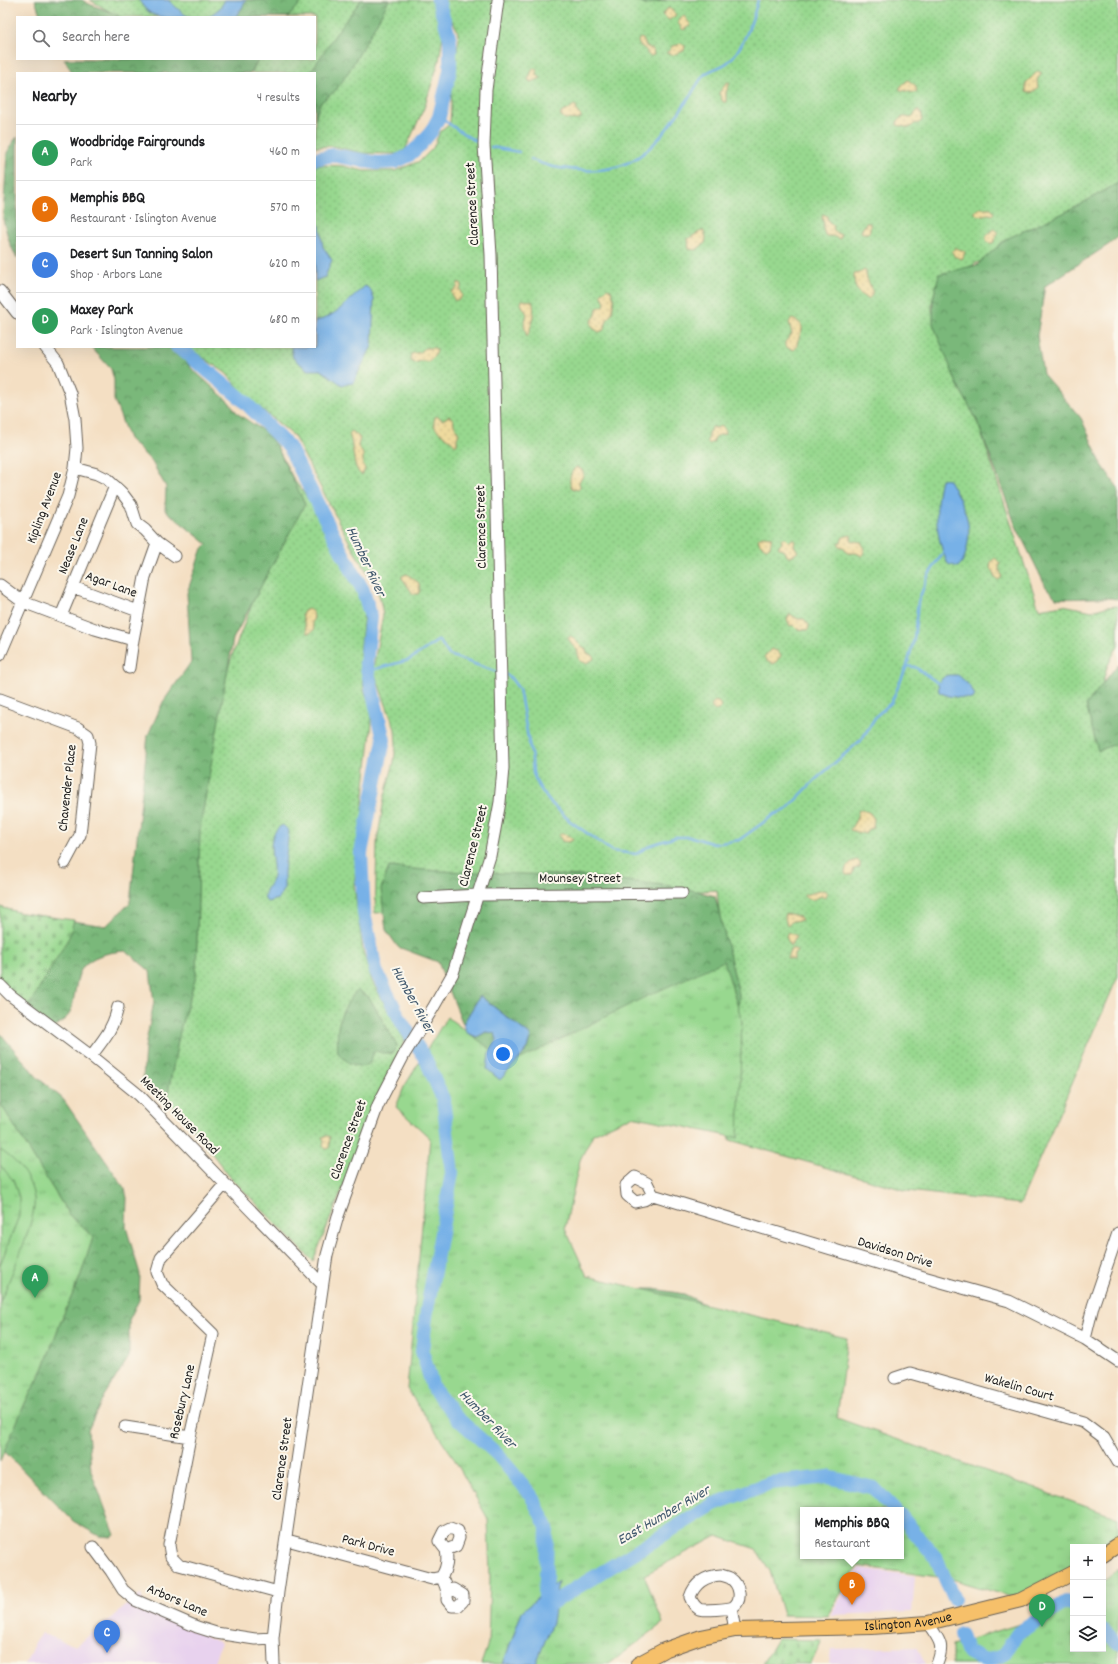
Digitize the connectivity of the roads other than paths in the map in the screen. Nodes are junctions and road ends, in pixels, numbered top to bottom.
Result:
1 (498, 0) edge
2 (0, 290) edge
3 (16, 312) edge
4 (46, 348) edge
5 (75, 468) junction
6 (115, 486) junction
7 (157, 543) junction
8 (175, 556) dead end
9 (0, 585) edge
10 (73, 587) junction
11 (23, 602) junction
12 (138, 611) junction
13 (61, 616) junction
14 (133, 640) junction
15 (0, 655) edge
16 (129, 668) dead end
17 (0, 700) edge
18 (64, 863) dead end
19 (682, 893) dead end
20 (478, 895) junction
21 (423, 898) dead end
22 (0, 985) edge
23 (118, 1007) dead end
24 (91, 1056) junction
25 (225, 1184) junction
26 (653, 1195) dead end
27 (1118, 1234) edge
28 (322, 1284) junction
29 (1085, 1339) junction
30 (1118, 1361) edge
31 (895, 1378) dead end
32 (125, 1427) dead end
33 (190, 1437) junction
34 (1118, 1462) edge
35 (287, 1540) junction
36 (1118, 1545) edge
37 (92, 1547) dead end
38 (446, 1550) dead end
39 (1106, 1553) edge
40 (1070, 1575) edge
41 (441, 1577) junction
42 (278, 1592) junction
43 (448, 1593) dead end
44 (731, 1608) dead end
45 (928, 1623) junction
46 (735, 1630) junction
47 (273, 1638) junction
48 (274, 1664) edge
49 (638, 1664) edge
50 (937, 1664) edge

1 - 20 street, Clarence Street
2 - 3 street
4 - 5 street, Kipling Avenue
5 - 6 street
5 - 11 street, Kipling Avenue
6 - 7 street
6 - 10 street, Nease Lane
7 - 8 street
7 - 12 street
9 - 11 street
10 - 12 street, Agar Lane
10 - 13 street, Nease Lane
11 - 13 street
11 - 15 street, Kipling Avenue
12 - 14 street
13 - 14 street
14 - 16 street
17 - 18 street, Chavender Place
19 - 20 street, Mounsey Street
20 - 21 street, Mounsey Street
20 - 28 street, Clarence Street
22 - 24 street, Meeting House Road
23 - 24 street
24 - 25 street, Meeting House Road
25 - 28 street, Meeting House Road
25 - 33 street, Rosebury Lane
26 - 29 street, Davidson Drive
27 - 29 street
28 - 35 street, Clarence Street
29 - 30 street, Davidson Drive
31 - 34 street, Wakelin Court
32 - 33 street
33 - 42 street, Rosebury Lane
35 - 41 street, Park Drive
35 - 42 street, Clarence Street
36 - 39 main road
37 - 47 street, Arbors Lane
38 - 41 street
40 - 45 main road, Islington Avenue
41 - 43 street
42 - 47 street, Clarence Street
44 - 46 street
45 - 46 main road, Islington Avenue
45 - 50 street
46 - 49 main road, Islington Avenue
47 - 48 street, Clarence Street

